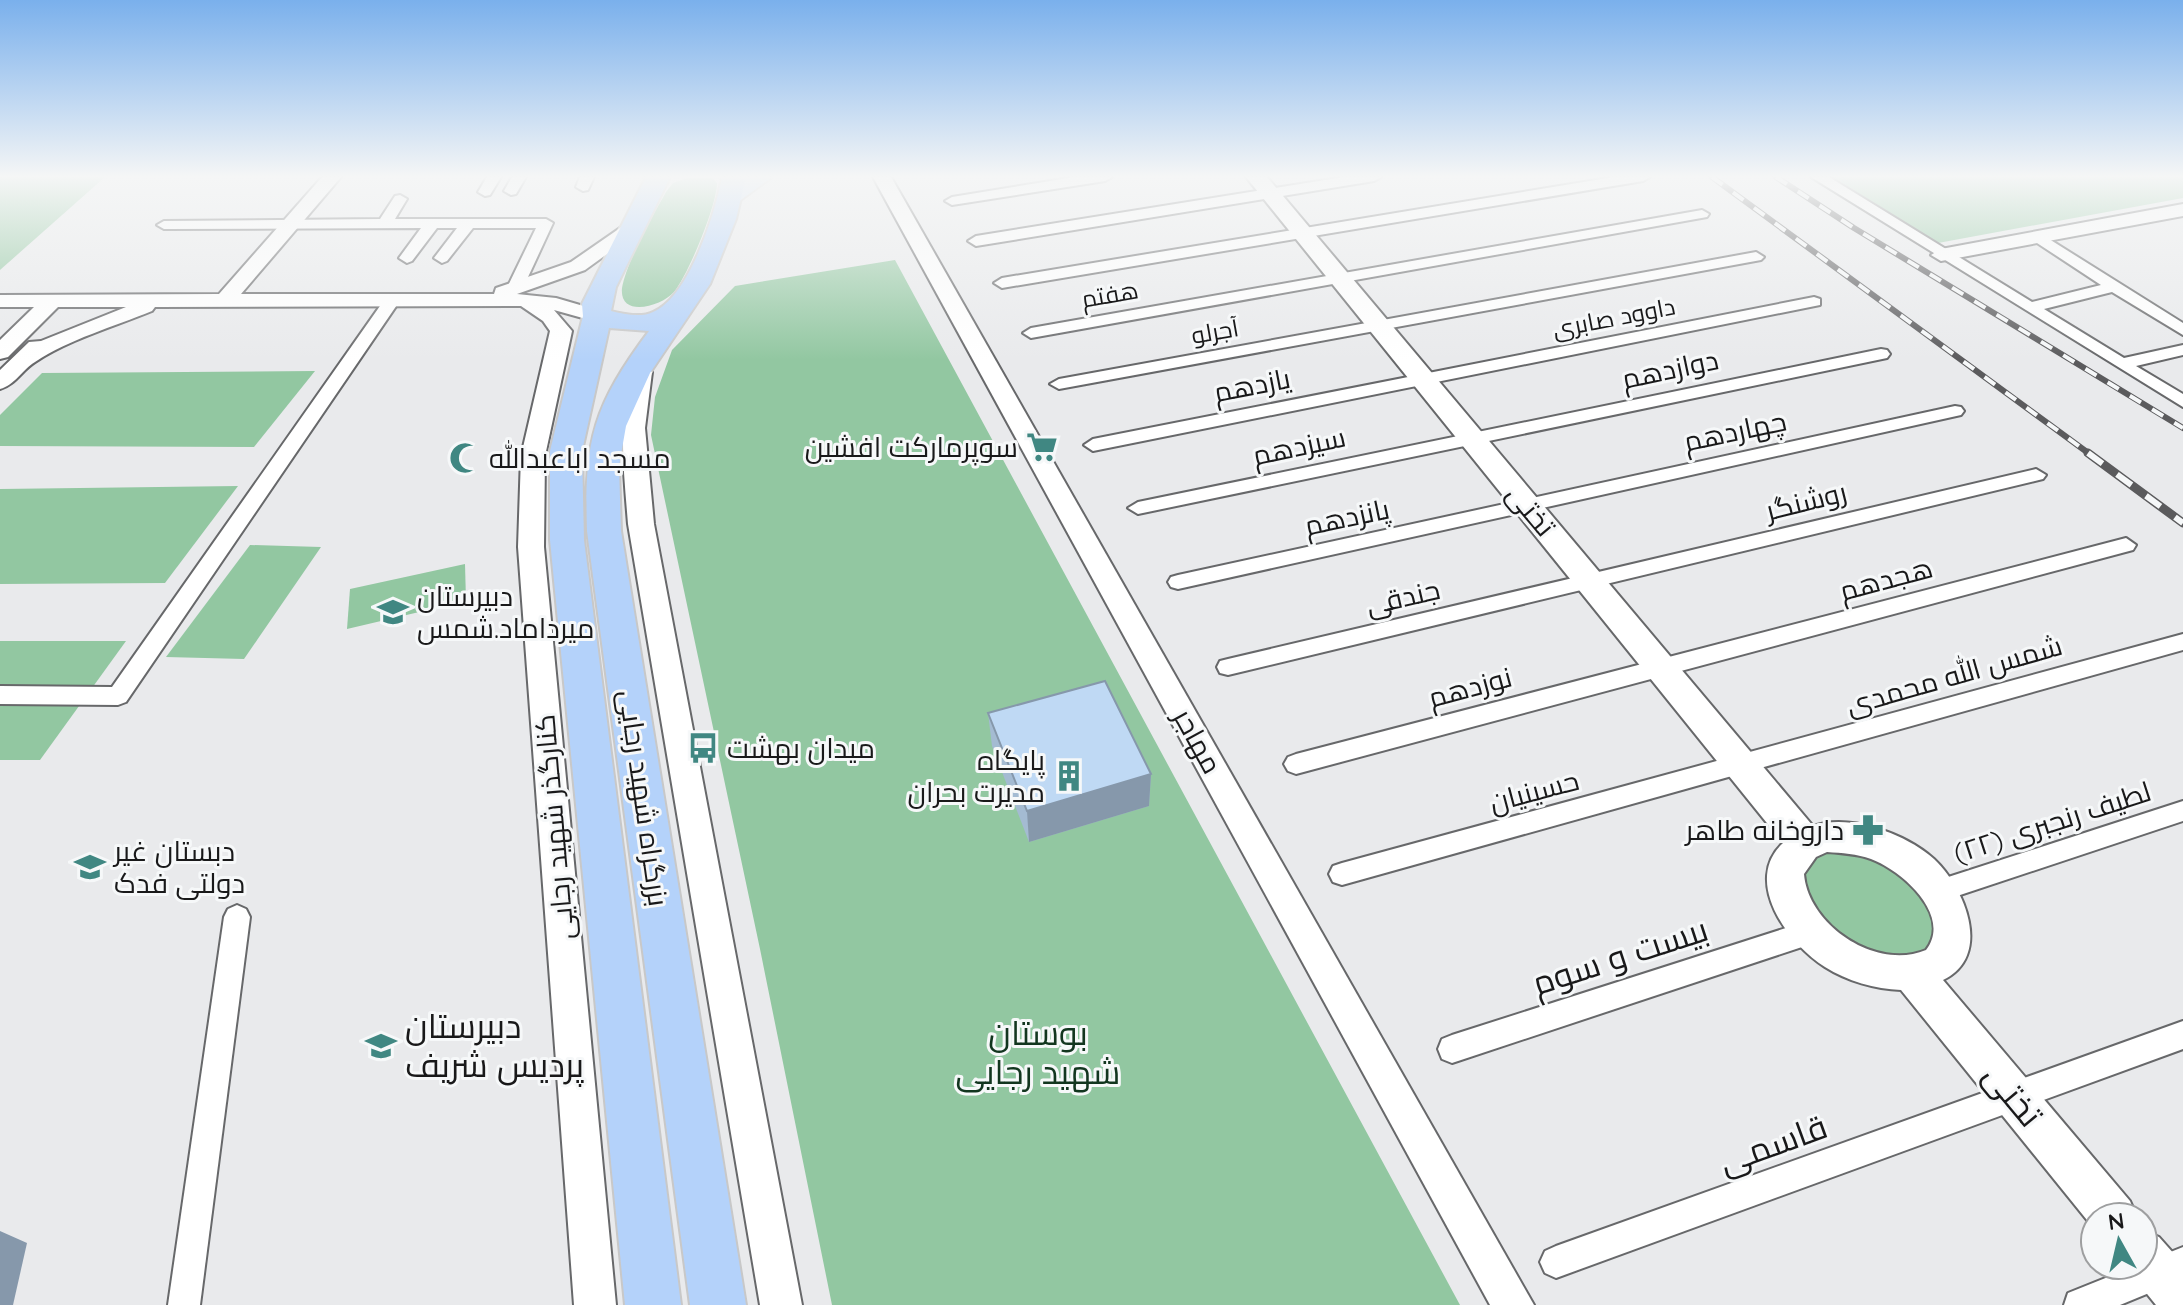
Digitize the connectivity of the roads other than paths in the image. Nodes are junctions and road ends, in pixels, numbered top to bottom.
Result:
1 (279, 238) edge
2 (422, 238) edge
3 (457, 238) edge
4 (541, 238) edge
5 (619, 238) edge
6 (626, 238) edge
7 (715, 238) edge
8 (916, 238) edge
9 (992, 238) edge
10 (1278, 238) edge
11 (1305, 238) edge
12 (1566, 238) edge
13 (1914, 238) edge
14 (2031, 238) edge
15 (2037, 238) edge
16 (976, 241) dead end
17 (1941, 255) junction
18 (1756, 257) dead end
19 (407, 258) dead end
20 (442, 258) dead end
21 (1339, 278) junction
22 (1002, 283) dead end
23 (2114, 287) junction
24 (520, 295) junction
25 (393, 299) junction
26 (161, 300) junction
27 (225, 300) junction
28 (0, 301) edge
29 (52, 301) junction
30 (85, 301) junction
31 (1814, 302) dead end
32 (2032, 307) junction
33 (680, 310) junction
34 (1379, 326) junction
35 (2183, 330) edge
36 (1031, 333) dead end
37 (581, 340) junction
38 (2183, 350) edge
39 (0, 352) edge
40 (649, 353) junction
41 (1881, 354) dead end
42 (24, 359) junction
43 (2124, 363) junction
44 (1423, 380) junction
45 (0, 382) edge
46 (1059, 384) dead end
47 (2183, 402) edge
48 (1955, 411) dead end
49 (1472, 439) junction
50 (1093, 445) dead end
51 (2036, 475) dead end
52 (1527, 506) junction
53 (1138, 508) dead end
54 (2126, 545) dead end
55 (1178, 582) dead end
56 (1590, 582) junction
57 (2183, 642) edge
58 (1228, 667) dead end
59 (1660, 667) junction
60 (0, 695) edge
61 (1296, 764) dead end
62 (1741, 766) junction
63 (2183, 811) edge
64 (1805, 843) junction
65 (1342, 874) dead end
66 (1939, 891) junction
67 (237, 917) dead end
68 (1811, 932) junction
69 (1912, 973) junction
70 (2183, 1035) edge
71 (1452, 1049) dead end
72 (2015, 1098) junction
73 (2101, 1201) edge
74 (1556, 1262) dead end
75 (2167, 1272) edge
76 (184, 1305) edge
77 (595, 1305) edge
78 (653, 1305) edge
79 (718, 1305) edge
80 (781, 1305) edge
81 (1513, 1305) edge
82 (2080, 1305) edge

1 - 27 street
2 - 19 street
3 - 20 street
4 - 24 street
5 - 24 street
6 - 37 highway
7 - 33 highway
8 - 81 street, مهاجر
9 - 16 street
10 - 22 street
11 - 21 main road, تختی
12 - 21 street, هفتم
13 - 17 street
14 - 17 street
15 - 23 street
17 - 32 street
18 - 34 street, آجرلو
21 - 34 main road, تختی
21 - 36 street, هفتم
23 - 32 street
23 - 35 street
24 - 25 street
24 - 37 street
24 - 37 street
25 - 27 street
25 - 60 street
26 - 27 street
26 - 30 street
26 - 42 street
28 - 29 street
29 - 30 street
29 - 39 street
30 - 42 street
31 - 44 street, داوود صابری
32 - 43 street
33 - 37 highway
33 - 40 highway, بزرگراه شهید رجایی
34 - 44 main road, تختی
34 - 46 street, آجرلو
37 - 40 highway
37 - 77 street, کنارگذر شهید رجایی
37 - 78 highway, بزرگراه شهید رجایی
38 - 43 street
40 - 79 highway, بزرگراه شهید رجایی
40 - 80 street
41 - 49 street, دوازدهم
42 - 45 street
43 - 47 street
44 - 49 main road, تختی
44 - 50 street, یازدهم
48 - 52 street, چهاردهم
49 - 52 main road, تختی
49 - 53 street, سیزدهم
51 - 56 street, روشنگر
52 - 55 street, پانزدهم
52 - 56 main road, تختی
54 - 59 street, هجدهم
56 - 58 street, جندقی
56 - 59 main road, تختی
57 - 62 street, شمس الله محمدی
59 - 61 street, نوزدهم
59 - 62 main road, تختی
62 - 64 main road, تختی
62 - 65 street, حسینیان
63 - 66 street, لطیف رنجبری (۲۲)
64 - 66 main road
64 - 68 main road
66 - 69 main road
67 - 76 street
68 - 69 main road
68 - 71 street, بیست و سوم
69 - 72 main road, تختی
70 - 72 street, قاسمی
72 - 73 main road, تختی
72 - 74 street, قاسمی
75 - 82 street

